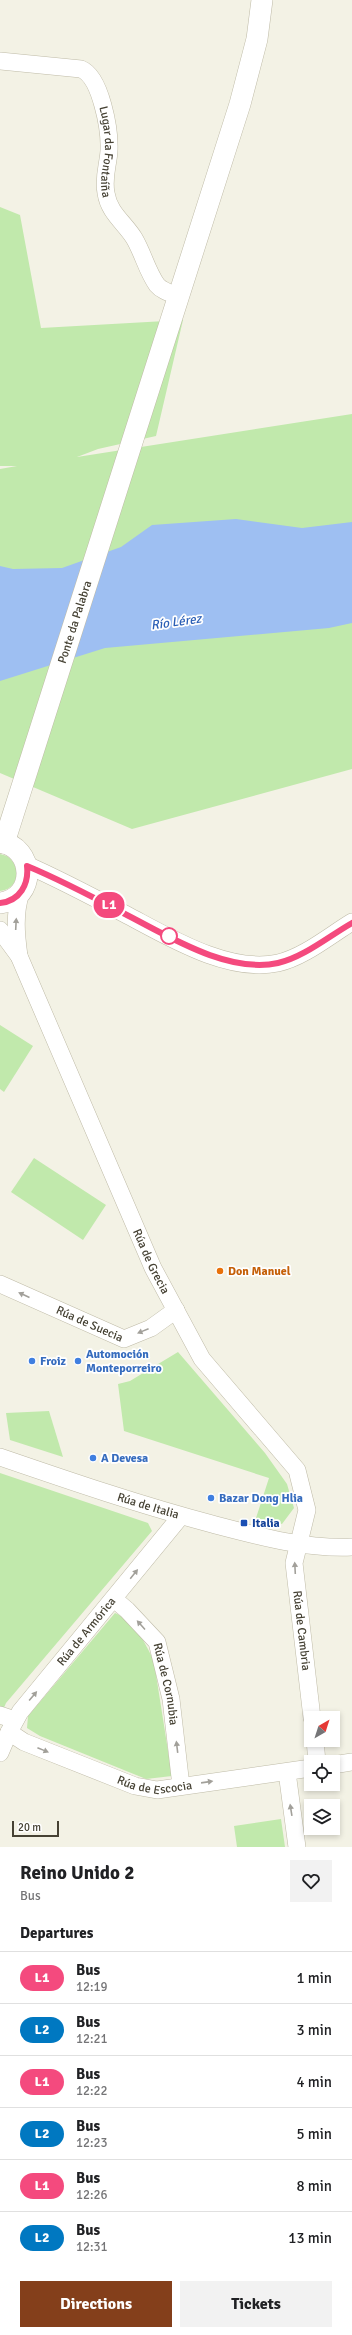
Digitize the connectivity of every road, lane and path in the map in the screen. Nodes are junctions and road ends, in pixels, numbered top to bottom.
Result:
1 (262, 0) edge
2 (0, 61) edge
3 (178, 296) junction
4 (2, 842) edge
5 (27, 866) junction
6 (21, 892) junction
7 (0, 902) edge
8 (352, 922) edge
9 (1, 934) edge
10 (19, 956) junction
11 (0, 1284) edge
12 (176, 1310) junction
13 (0, 1457) edge
14 (181, 1516) junction
15 (298, 1544) junction
16 (352, 1547) edge
17 (114, 1599) junction
18 (311, 1711) edge
19 (8, 1722) edge
20 (0, 1753) edge
21 (352, 1762) edge
22 (340, 1763) edge
23 (304, 1769) edge
24 (287, 1772) junction
25 (182, 1786) junction
26 (297, 1847) edge

1 - 3 street, Ponte da Palabra
2 - 3 street, Lugar da Fontaíña
3 - 4 street, Ponte da Palabra
4 - 5 street
5 - 6 street
5 - 8 street
6 - 7 street
10 -> 6 street, Rúa de Grecia
9 - 10 street, Rúa de Grecia
10 - 12 street, Rúa de Grecia
12 -> 11 street, Rúa de Suecia
12 - 15 street, Rúa de Grecia
13 - 14 street, Rúa de Italia
14 - 15 street, Rúa de Italia
17 -> 14 street, Rúa de Armórica
15 - 16 street, Rúa de Italia
18 -> 15 street, Rúa de Cambria
19 -> 17 street, Rúa de Armórica
25 -> 17 street, Rúa de Cornubia
19 - 20 street, Rúa de Armórica
19 -> 25 street, Rúa de Escocia
21 - 22 street
23 - 24 street, Rúa de Escocia
25 -> 24 street, Rúa de Escocia
26 -> 24 street

